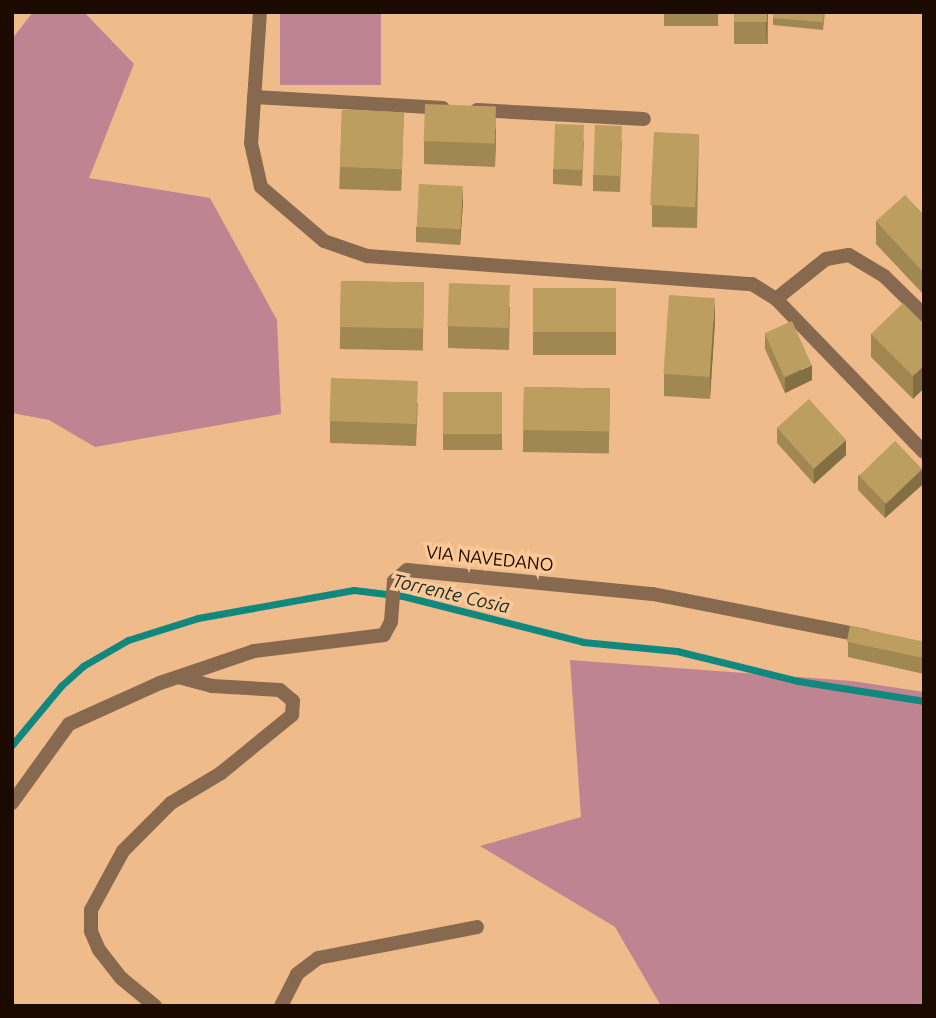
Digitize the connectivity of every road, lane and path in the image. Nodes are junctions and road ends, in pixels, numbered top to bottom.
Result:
1 (260, 12) edge
2 (254, 97) junction
3 (643, 119) dead end
4 (776, 299) junction
5 (924, 315) edge
6 (924, 452) edge
7 (884, 641) edge
8 (178, 677) junction
9 (12, 803) edge
10 (477, 928) dead end
11 (155, 1006) edge
12 (281, 1006) edge

1 - 2 street
2 - 3 street
2 - 4 street
4 - 5 street
4 - 6 street
7 - 8 street, VIA NAVEDANO
8 - 9 street, VIA NAVEDANO
8 - 11 street
10 - 12 street

